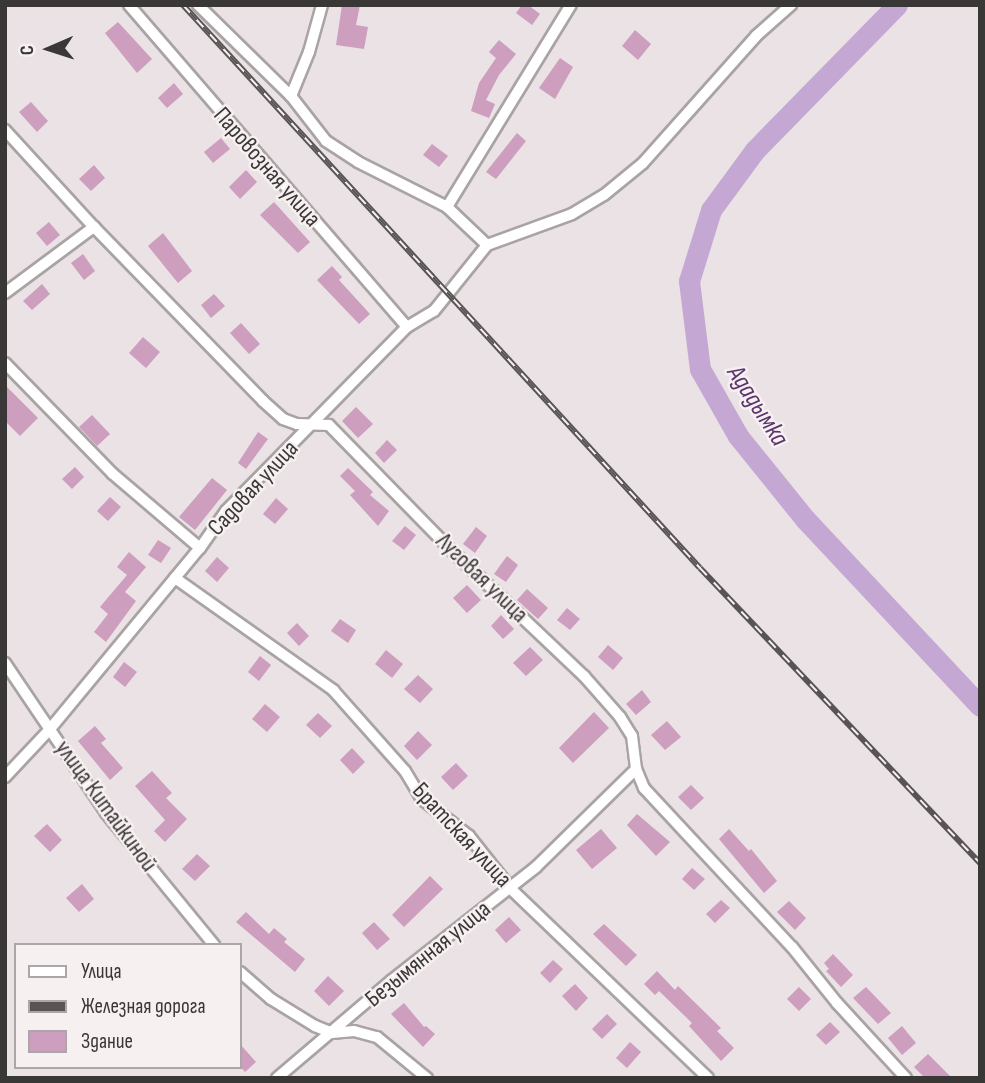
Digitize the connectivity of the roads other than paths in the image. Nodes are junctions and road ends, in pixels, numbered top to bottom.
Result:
1 (129, 5) edge
2 (198, 5) edge
3 (321, 5) edge
4 (572, 5) edge
5 (791, 5) edge
6 (291, 96) junction
7 (5, 130) edge
8 (447, 207) junction
9 (94, 227) junction
10 (487, 245) junction
11 (5, 293) edge
12 (407, 327) junction
13 (5, 363) edge
14 (315, 423) junction
15 (200, 548) junction
16 (175, 578) junction
17 (5, 663) edge
18 (50, 729) junction
19 (636, 769) junction
20 (5, 777) edge
21 (510, 888) junction
22 (212, 943) edge
23 (242, 974) edge
24 (332, 1033) junction
25 (277, 1078) edge
26 (427, 1078) edge
27 (708, 1078) edge
28 (906, 1078) edge

1 - 12 street, Паровозная улица
2 - 6 street
3 - 6 street
4 - 8 street
5 - 10 street
6 - 8 street
7 - 9 street, Луговая улица
8 - 10 street
9 - 11 street
9 - 14 street, Луговая улица
10 - 12 street, Садовая улица
12 - 14 street, Садовая улица
13 - 15 street
14 - 15 street, Садовая улица
14 - 19 street, Луговая улица
15 - 16 street, Садовая улица
16 - 18 street, Садовая улица
16 - 21 street, Братская улица
17 - 18 street, улица Китайкиной
18 - 20 street, Садовая улица
18 - 22 street, улица Китайкиной
19 - 21 street, Безымянная улица
19 - 28 street, Луговая улица
21 - 24 street, Безымянная улица
21 - 27 street, Братская улица
23 - 24 street
24 - 25 street, Безымянная улица
24 - 26 street

